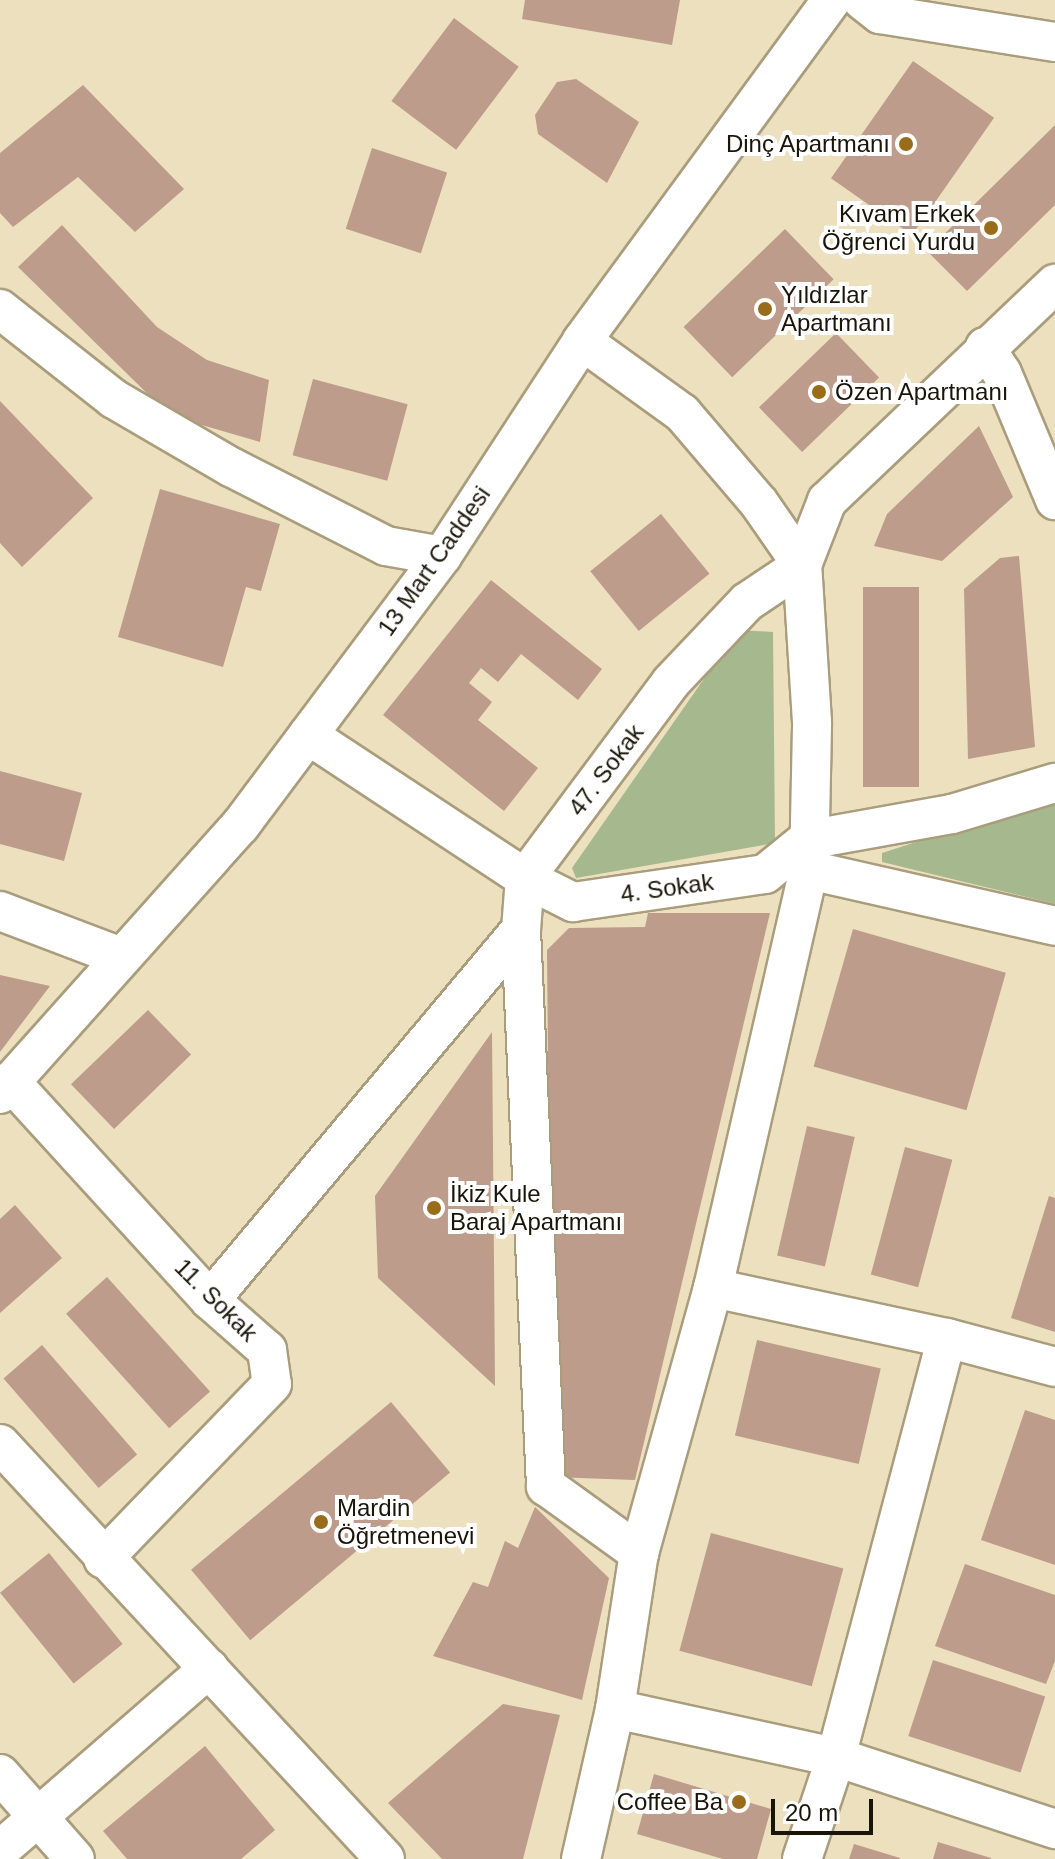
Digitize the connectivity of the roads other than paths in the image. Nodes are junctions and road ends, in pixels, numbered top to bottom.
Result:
1 (832, 0) edge
2 (862, 0) edge
3 (1055, 42) edge
4 (1055, 284) edge
5 (0, 309) edge
6 (582, 341) junction
7 (985, 347) junction
8 (1055, 500) edge
9 (442, 556) junction
10 (802, 565) junction
11 (308, 735) junction
12 (1055, 783) edge
13 (808, 855) junction
14 (525, 878) junction
15 (0, 911) edge
16 (1055, 926) edge
17 (521, 930) junction
18 (121, 957) junction
19 (5, 1087) edge
20 (713, 1288) junction
21 (210, 1300) junction
22 (947, 1338) junction
23 (1055, 1367) edge
24 (0, 1444) edge
25 (639, 1553) junction
26 (103, 1559) junction
27 (209, 1668) junction
28 (615, 1709) junction
29 (836, 1757) junction
30 (0, 1774) edge
31 (40, 1819) junction
32 (1055, 1829) edge
33 (0, 1850) edge
34 (75, 1859) edge
35 (385, 1859) edge
36 (581, 1859) edge
37 (802, 1859) edge

1 - 6 street, 13 Mart Caddesi
2 - 3 street
4 - 7 street
5 - 9 street
6 - 9 street, 13 Mart Caddesi
6 - 10 street
7 - 8 street
7 - 10 street
9 - 11 street, 13 Mart Caddesi
10 - 13 street
10 - 14 street, 47. Sokak
11 - 14 street, 4. Sokak
11 - 18 street, 13 Mart Caddesi
12 - 13 street, 4. Sokak
13 - 14 street, 4. Sokak
13 - 16 street
13 - 20 street
14 - 17 street
15 - 18 street
17 - 21 street
17 - 25 street
18 - 19 street, 13 Mart Caddesi
19 - 21 street, 11. Sokak
20 - 22 street
20 - 25 street
21 - 26 street, 11. Sokak
22 - 23 street
22 - 29 street
24 - 26 street
25 - 28 street
26 - 27 street
27 - 31 street
27 - 35 street
28 - 29 street
28 - 36 street
29 - 32 street
29 - 37 street
30 - 31 street
31 - 33 street
31 - 34 street

